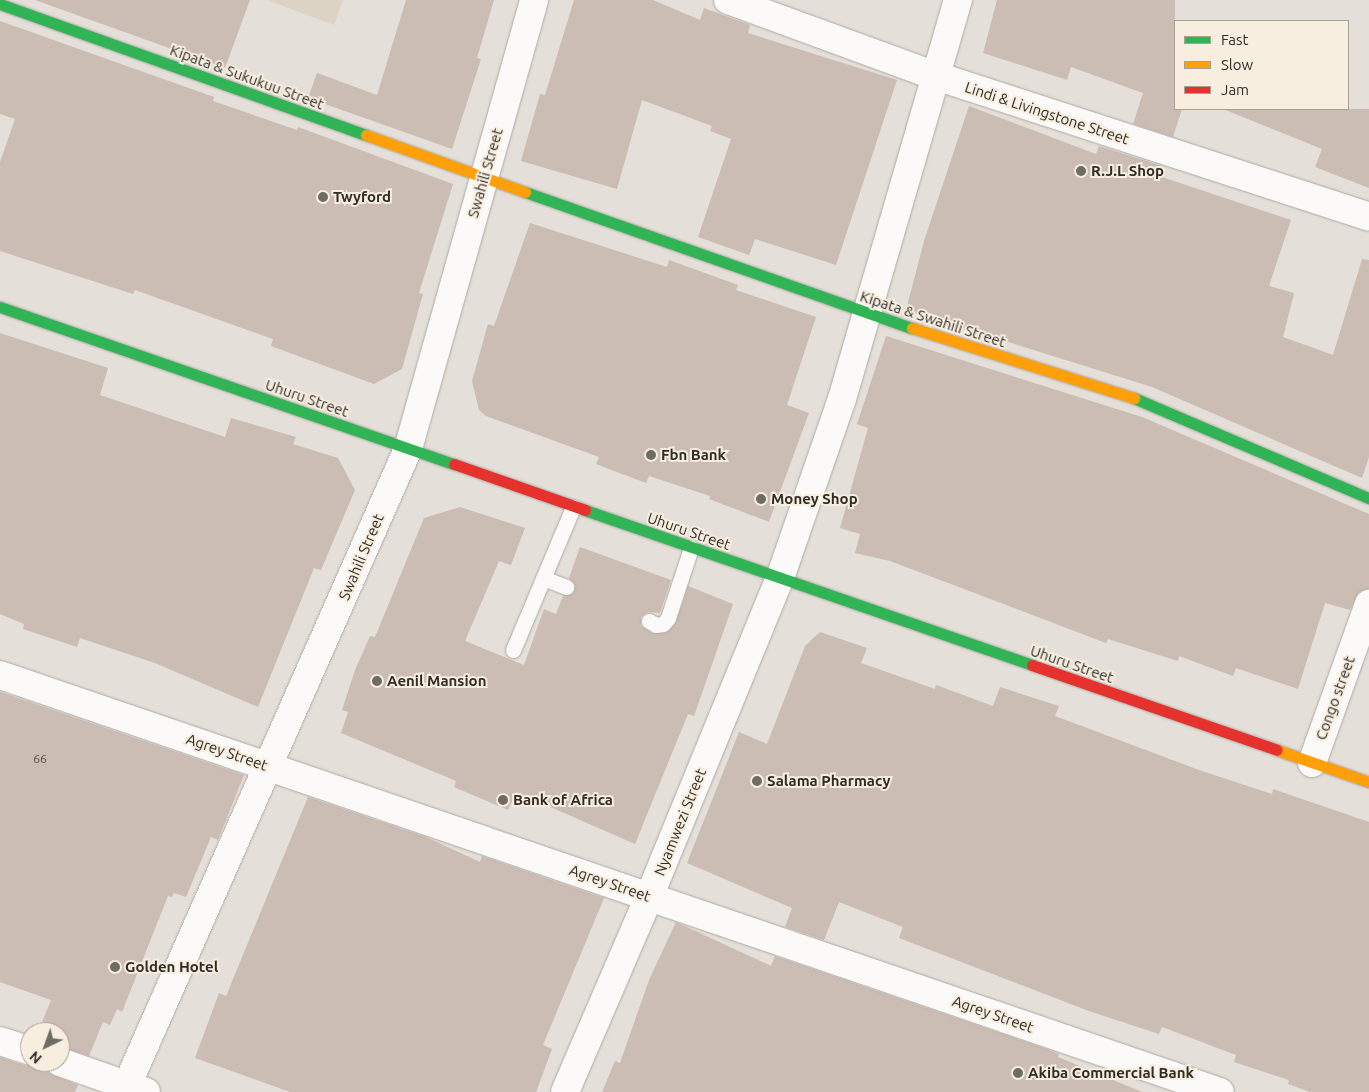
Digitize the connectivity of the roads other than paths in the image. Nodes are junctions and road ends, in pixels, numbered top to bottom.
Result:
1 (534, 0) edge
2 (728, 0) edge
3 (958, 0) edge
4 (0, 4) edge
5 (936, 76) junction
6 (484, 178) junction
7 (1369, 217) edge
8 (0, 307) edge
9 (867, 314) junction
10 (408, 449) junction
11 (1369, 498) edge
12 (574, 506) junction
13 (691, 548) junction
14 (544, 578) junction
15 (780, 578) junction
16 (566, 587) dead end
17 (1369, 604) edge
18 (649, 621) dead end
19 (513, 650) dead end
20 (0, 675) edge
21 (1312, 763) junction
22 (270, 767) junction
23 (1369, 782) edge
24 (649, 897) junction
25 (0, 1041) edge
26 (20, 1048) edge
27 (70, 1066) edge
28 (1168, 1084) edge
29 (133, 1090) edge
30 (564, 1092) edge
31 (1220, 1092) edge

1 - 6 street, Swahili Street
2 - 5 street, Lindi & Livingstone Street
3 - 5 street, Nyamwezi Street
4 - 6 main road, Kipata & Sukukuu Street
5 - 7 street, Lindi & Livingstone Street
5 - 9 street, Nyamwezi Street
6 - 9 main road, Kipata & Swahili Street
6 - 10 street, Swahili Street
8 - 10 main road, Uhuru Street
9 - 11 main road, Kipata & Swahili Street
9 - 15 street, Nyamwezi Street
10 - 12 main road, Uhuru Street
10 - 22 street, Swahili Street
12 - 13 main road, Uhuru Street
12 - 14 lane
13 - 15 main road, Uhuru Street
13 - 18 lane
14 - 16 lane
14 - 19 lane
15 - 21 main road, Uhuru Street
15 - 24 street, Nyamwezi Street
17 - 21 street, Congo street
20 - 22 street, Agrey Street
21 - 23 main road, Uhuru Street
22 - 24 street, Agrey Street
22 - 29 street, Swahili Street
24 - 28 street, Agrey Street
24 - 30 street, Nyamwezi Street
25 - 26 street
27 - 29 street
28 - 31 street, Agrey Street

